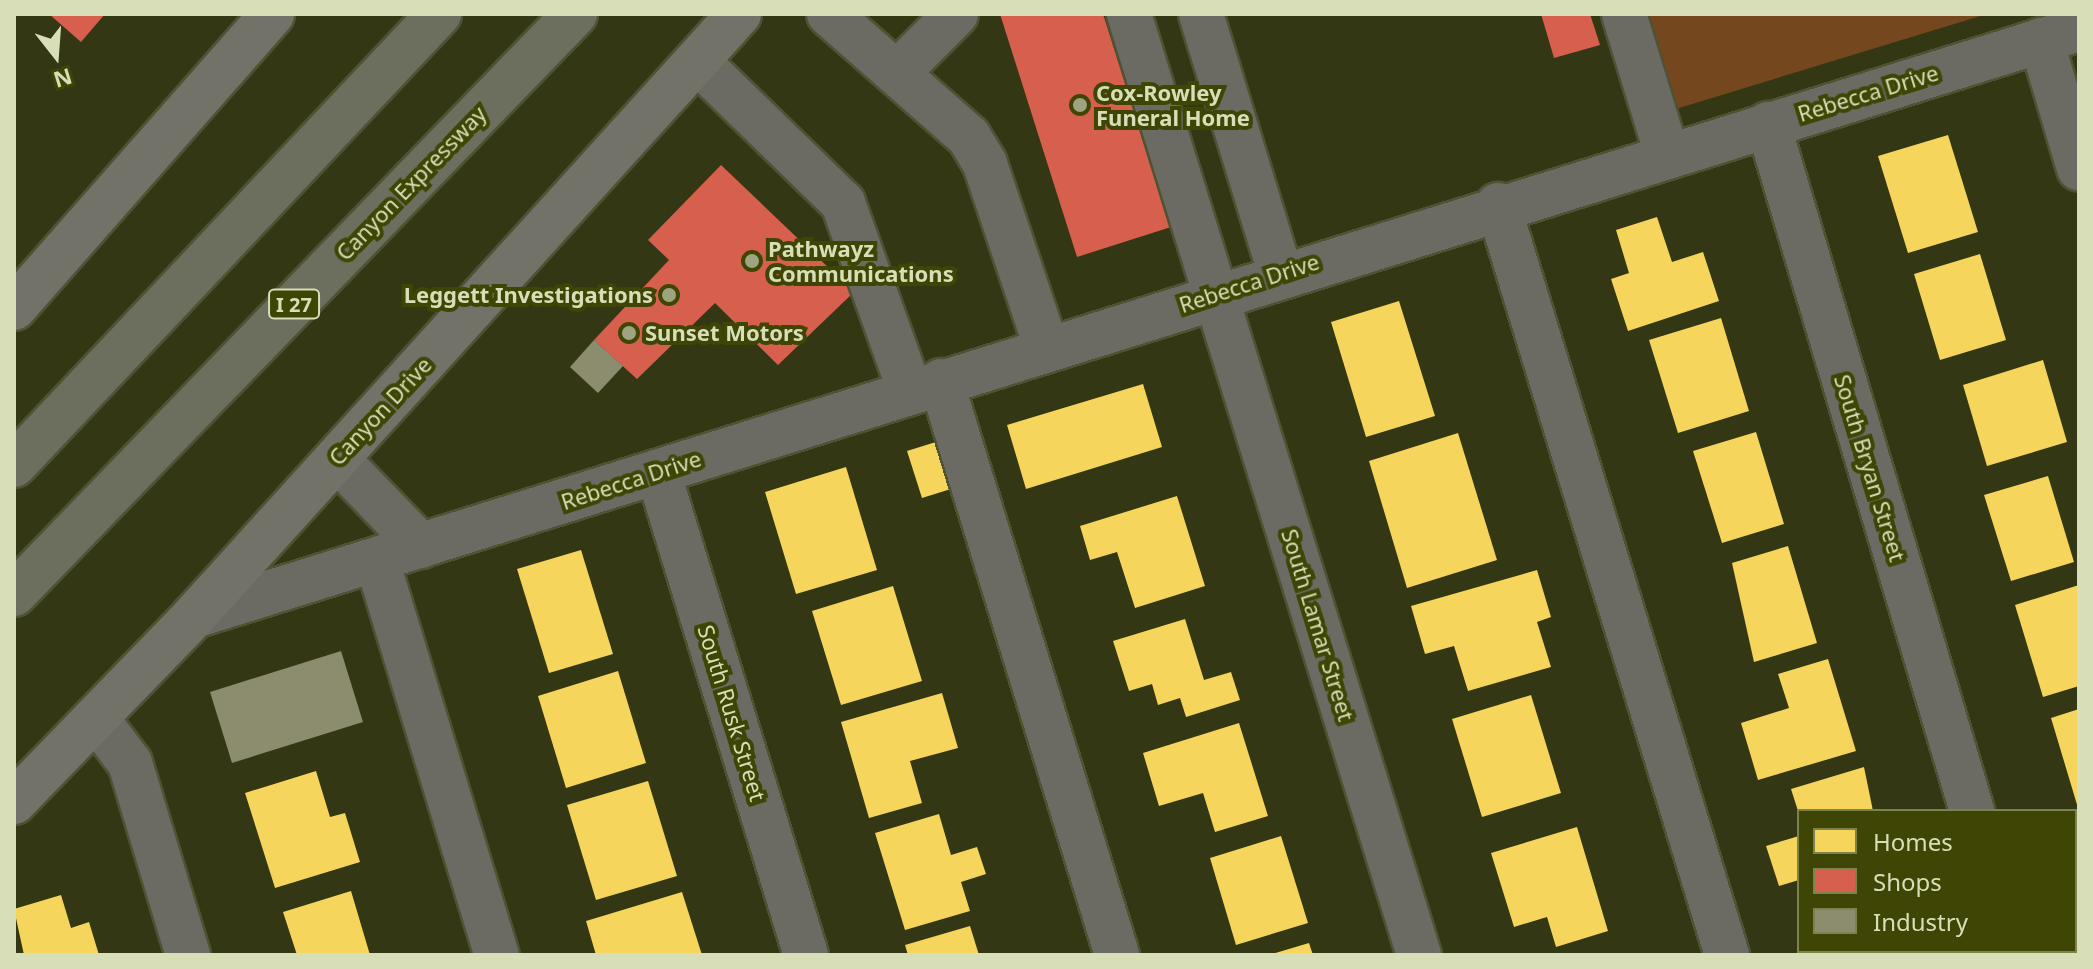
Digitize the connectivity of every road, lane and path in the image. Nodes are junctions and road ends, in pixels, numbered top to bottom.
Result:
1 (272, 14) edge
2 (439, 14) edge
3 (575, 14) edge
4 (739, 14) edge
5 (829, 14) edge
6 (956, 14) edge
7 (1129, 14) edge
8 (1201, 14) edge
9 (1624, 14) edge
10 (2060, 34) edge
11 (697, 61) junction
12 (898, 72) junction
13 (1768, 124) junction
14 (1667, 155) junction
15 (2079, 168) edge
16 (1498, 205) junction
17 (1280, 273) junction
18 (1217, 294) junction
19 (17, 299) edge
20 (1046, 346) junction
21 (925, 386) junction
22 (337, 459) junction
23 (14, 465) edge
24 (658, 472) junction
25 (421, 546) junction
26 (377, 561) junction
27 (14, 594) edge
28 (194, 616) junction
29 (96, 718) junction
30 (14, 802) edge
31 (1971, 809) edge
32 (188, 955) edge
33 (497, 955) edge
34 (806, 955) edge
35 (1117, 955) edge
36 (1419, 955) edge
37 (1727, 955) edge

1 - 19 main road
2 - 23 highway
3 - 27 highway, Canyon Expressway / I 27
4 - 11 main road, Canyon Drive
5 - 12 street
6 - 12 street
7 - 18 street, South Lamar Street
8 - 17 street
9 - 14 street
10 - 13 street, Rebecca Drive
10 - 15 street
11 - 21 street
11 - 22 main road, Canyon Drive
12 - 20 street
13 - 14 street, Rebecca Drive
13 - 31 street, South Bryan Street
14 - 16 street, Rebecca Drive
16 - 17 street, Rebecca Drive
16 - 37 street
17 - 18 street, Rebecca Drive
18 - 20 street, Rebecca Drive
18 - 36 street, South Lamar Street
20 - 21 street, Rebecca Drive
21 - 24 street, Rebecca Drive
21 - 35 street
22 - 25 street
22 - 28 main road, Canyon Drive
24 - 25 street, Rebecca Drive
24 - 34 street, South Rusk Street
25 - 26 street, Rebecca Drive
26 - 28 street, Rebecca Drive
26 - 33 street
28 - 29 main road, Canyon Drive
29 - 30 main road, Canyon Drive
29 - 32 street

